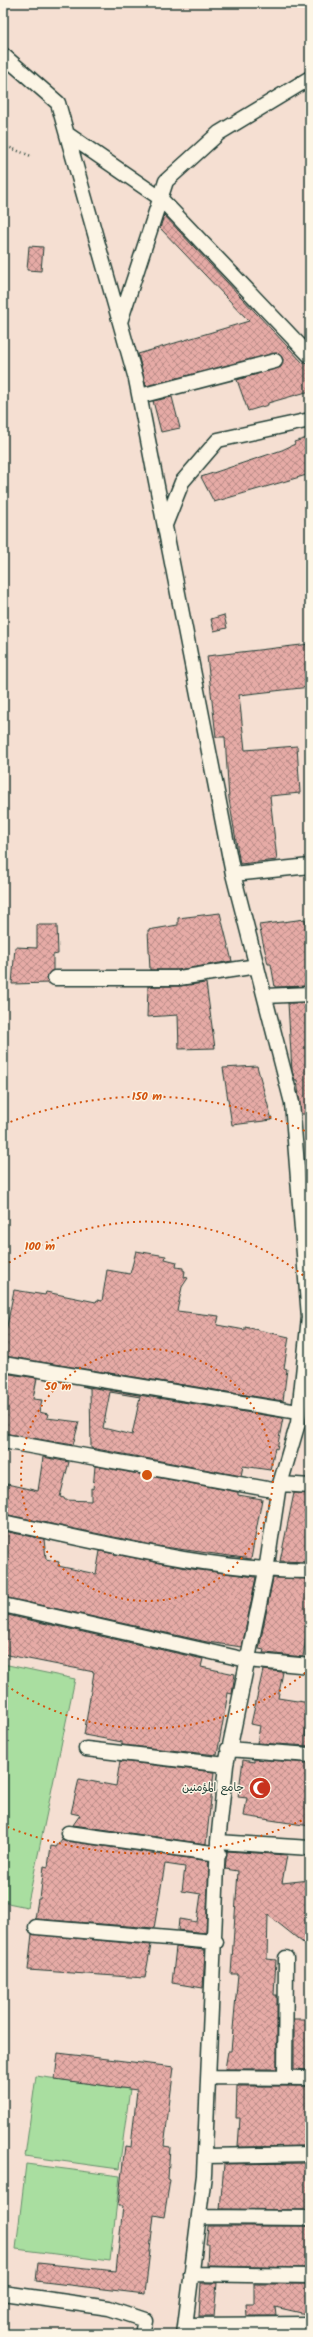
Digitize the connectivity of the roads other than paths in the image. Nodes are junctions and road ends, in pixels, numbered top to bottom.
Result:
1 (3, 55) edge
2 (310, 78) edge
3 (67, 134) junction
4 (160, 198) junction
5 (120, 322) junction
6 (310, 356) edge
7 (275, 361) dead end
8 (140, 396) junction
9 (310, 420) edge
10 (165, 526) junction
11 (310, 866) edge
12 (233, 874) junction
13 (257, 966) junction
14 (55, 978) dead end
15 (310, 994) edge
16 (265, 996) junction
17 (3, 1364) edge
18 (298, 1412) junction
19 (3, 1441) edge
20 (310, 1486) edge
21 (280, 1487) junction
22 (3, 1522) edge
23 (266, 1571) junction
24 (310, 1571) edge
25 (3, 1605) edge
26 (247, 1660) junction
27 (310, 1666) edge
28 (86, 1749) dead end
29 (228, 1749) junction
30 (310, 1755) edge
31 (226, 1765) junction
32 (68, 1833) dead end
33 (218, 1848) junction
34 (310, 1848) edge
35 (36, 1927) dead end
36 (216, 1942) junction
37 (286, 1958) dead end
38 (209, 2077) junction
39 (285, 2078) junction
40 (310, 2078) edge
41 (310, 2154) edge
42 (205, 2156) junction
43 (199, 2217) junction
44 (310, 2218) edge
45 (191, 2274) junction
46 (310, 2276) edge
47 (3, 2293) edge
48 (310, 2324) edge
49 (184, 2329) edge
50 (142, 2334) edge

1 - 3 street
2 - 4 street
3 - 4 street
3 - 5 street
4 - 5 street
4 - 6 street
5 - 8 street
7 - 8 street
8 - 10 street
9 - 10 street
10 - 12 street
11 - 12 street
12 - 13 street
13 - 14 street
13 - 16 street
15 - 16 street
16 - 18 street
17 - 18 street
18 - 21 street
19 - 21 street
20 - 21 street
21 - 23 street
22 - 23 street
23 - 24 street
23 - 26 street
25 - 26 street
26 - 27 street
26 - 29 street
28 - 31 street
29 - 30 street
29 - 31 street
31 - 33 street
32 - 33 street
33 - 34 street
33 - 36 street
35 - 36 street
36 - 38 street
37 - 39 street
38 - 39 street
38 - 42 street
39 - 40 street
41 - 42 street
42 - 43 street
43 - 44 street
43 - 45 street
45 - 46 street
45 - 49 street
47 - 50 street
48 - 49 street

